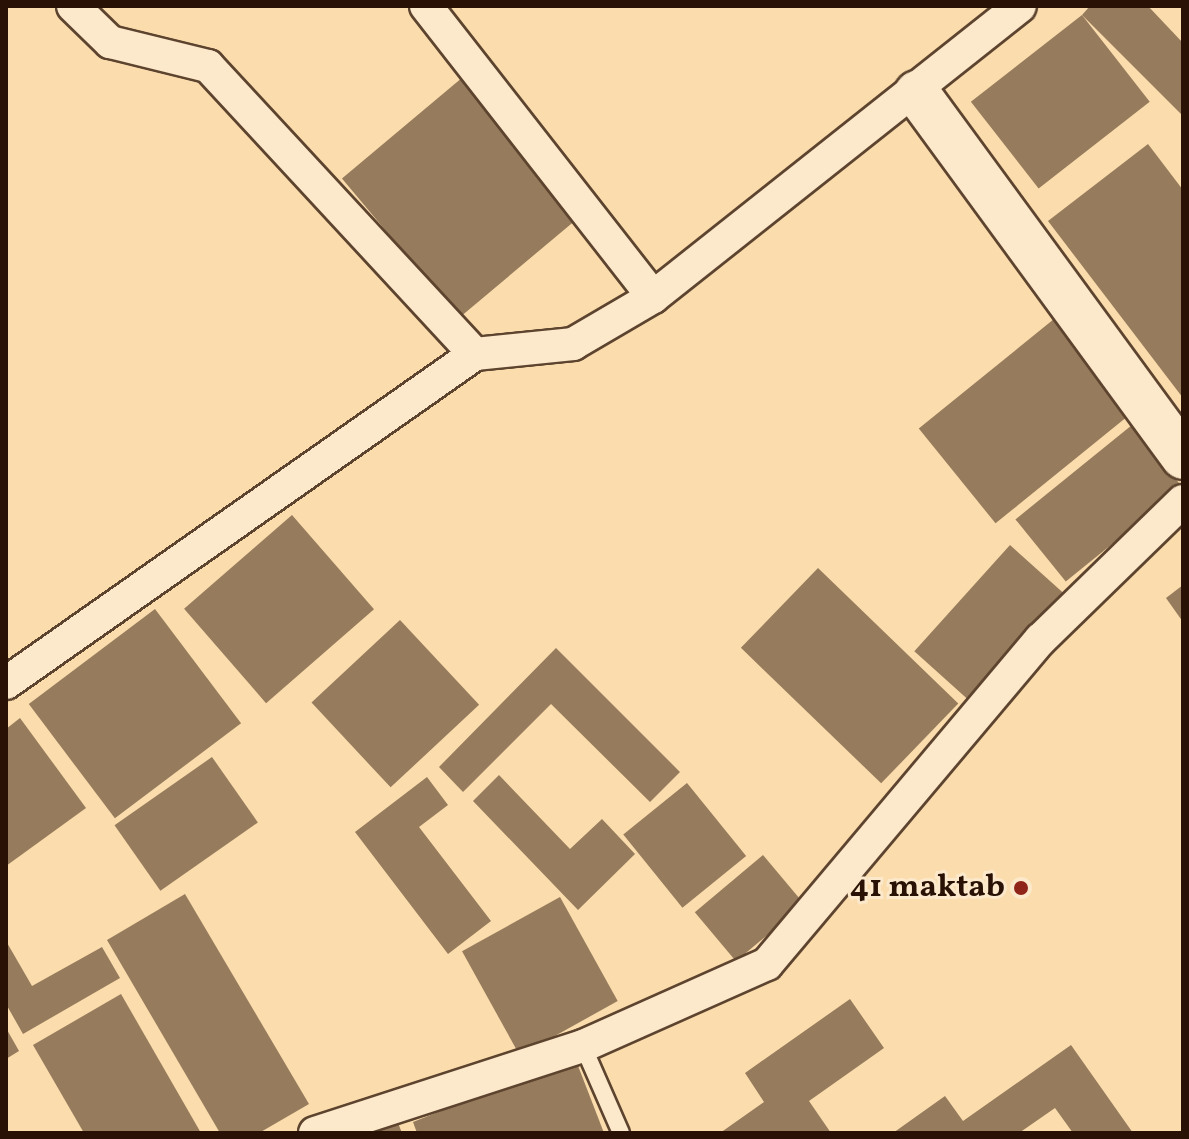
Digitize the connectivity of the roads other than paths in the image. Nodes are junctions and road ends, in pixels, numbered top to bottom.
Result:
1 (73, 6) edge
2 (426, 6) edge
3 (1020, 6) edge
4 (917, 93) junction
5 (653, 297) junction
6 (475, 354) junction
7 (1183, 457) edge
8 (1183, 501) edge
9 (6, 683) edge
10 (583, 1046) junction
11 (315, 1133) edge
12 (621, 1133) edge

1 - 6 street
2 - 5 street
3 - 4 street
4 - 5 street
4 - 7 street
5 - 6 street
6 - 9 street
8 - 10 street
10 - 11 street
10 - 12 lane

